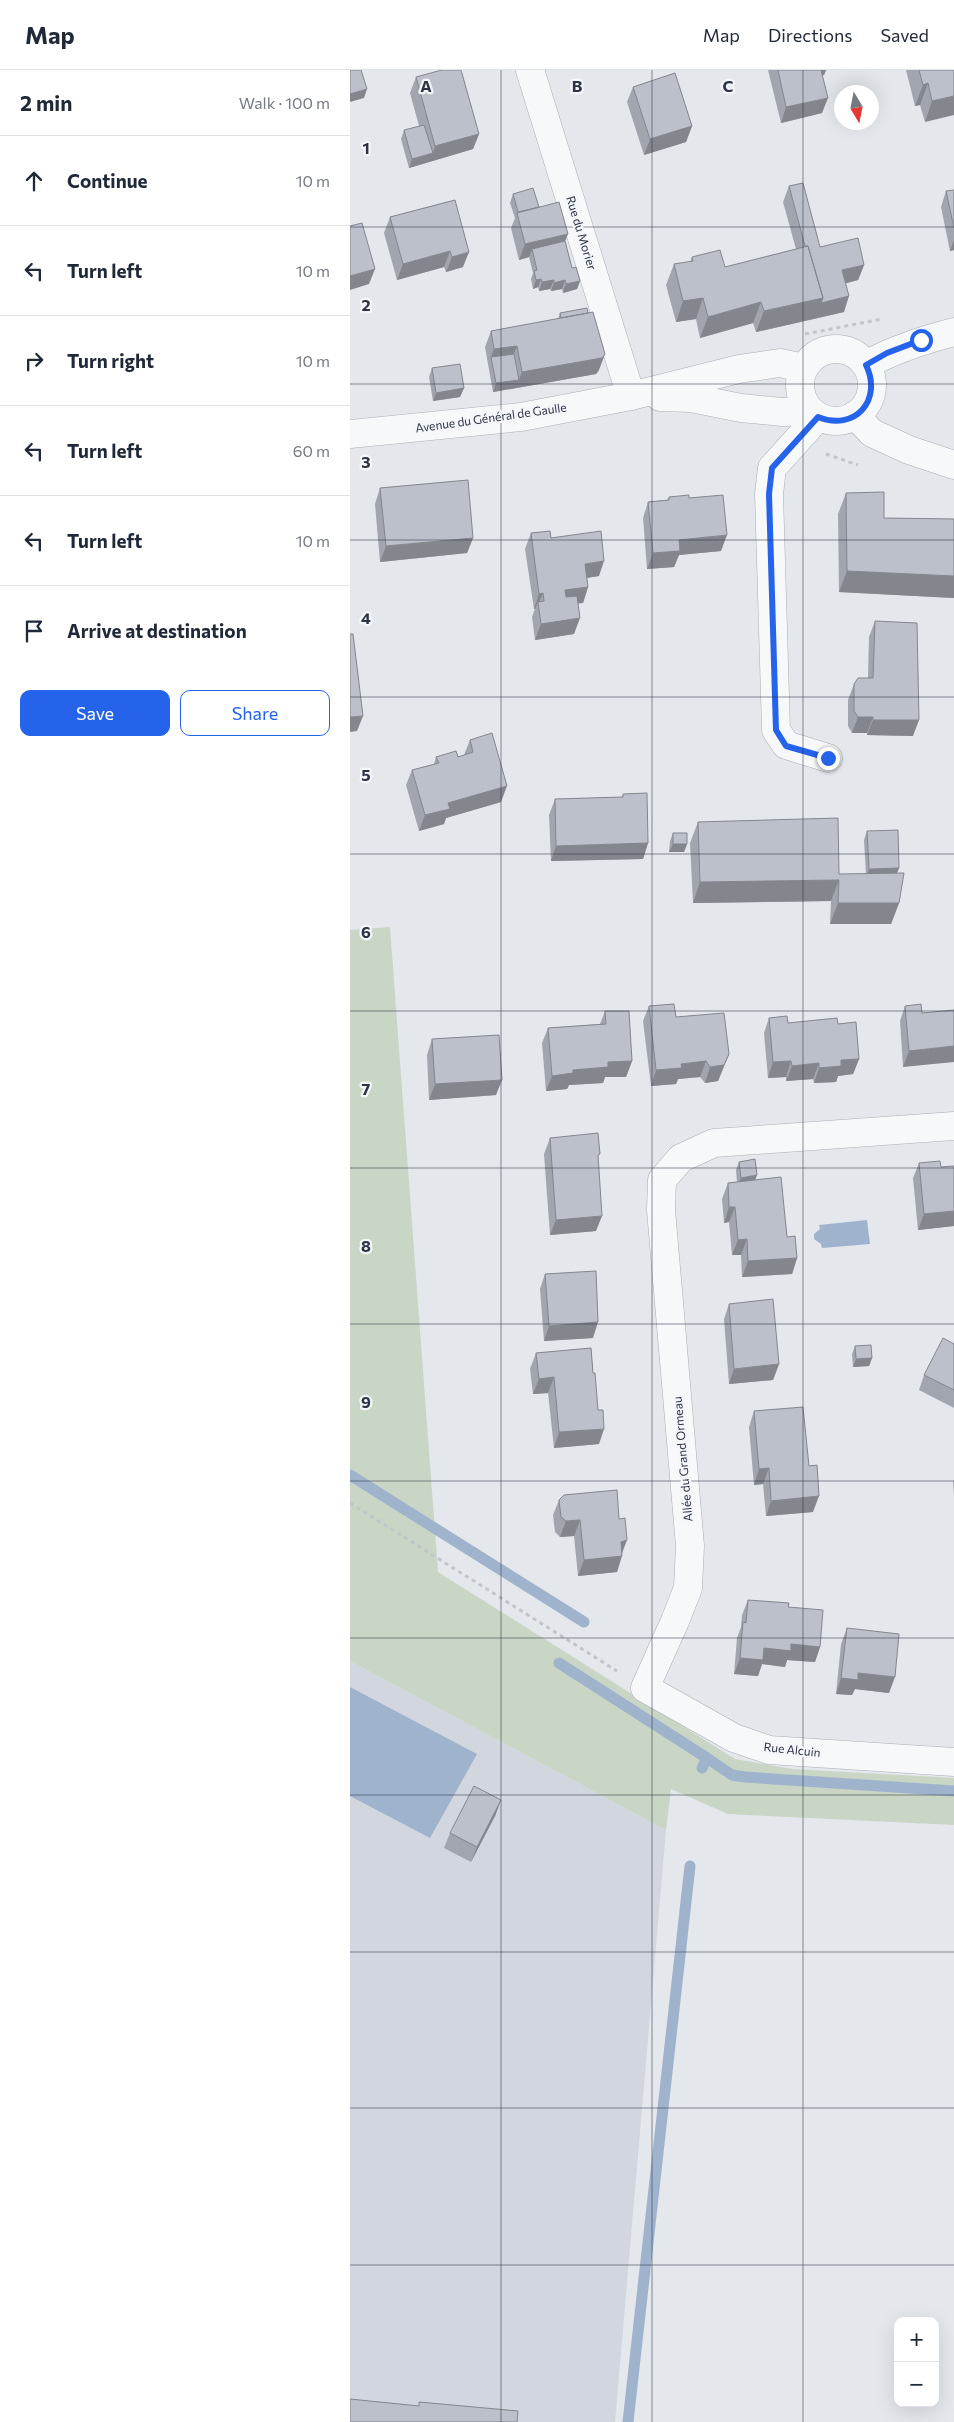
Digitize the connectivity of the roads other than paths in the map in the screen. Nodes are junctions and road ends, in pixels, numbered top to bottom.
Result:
1 (530, 70) edge
2 (954, 332) edge
3 (866, 365) junction
4 (804, 368) junction
5 (631, 396) junction
6 (814, 414) junction
7 (856, 415) junction
8 (350, 434) edge
9 (954, 465) edge
10 (828, 758) dead end
11 (954, 1126) edge
12 (645, 1688) joint
13 (954, 1762) edge

1 - 5 street, Rue du Morier
2 - 3 street
3 - 4 street
3 - 7 street
4 - 5 street, Avenue du Général de Gaulle
4 - 6 street
5 - 6 street, Avenue du Général de Gaulle
5 - 8 street, Avenue du Général de Gaulle
6 - 7 street, Avenue du Général de Gaulle
6 - 10 street
7 - 9 street
11 - 12 street, Allée du Grand Ormeau
12 - 13 street, Rue Alcuin

